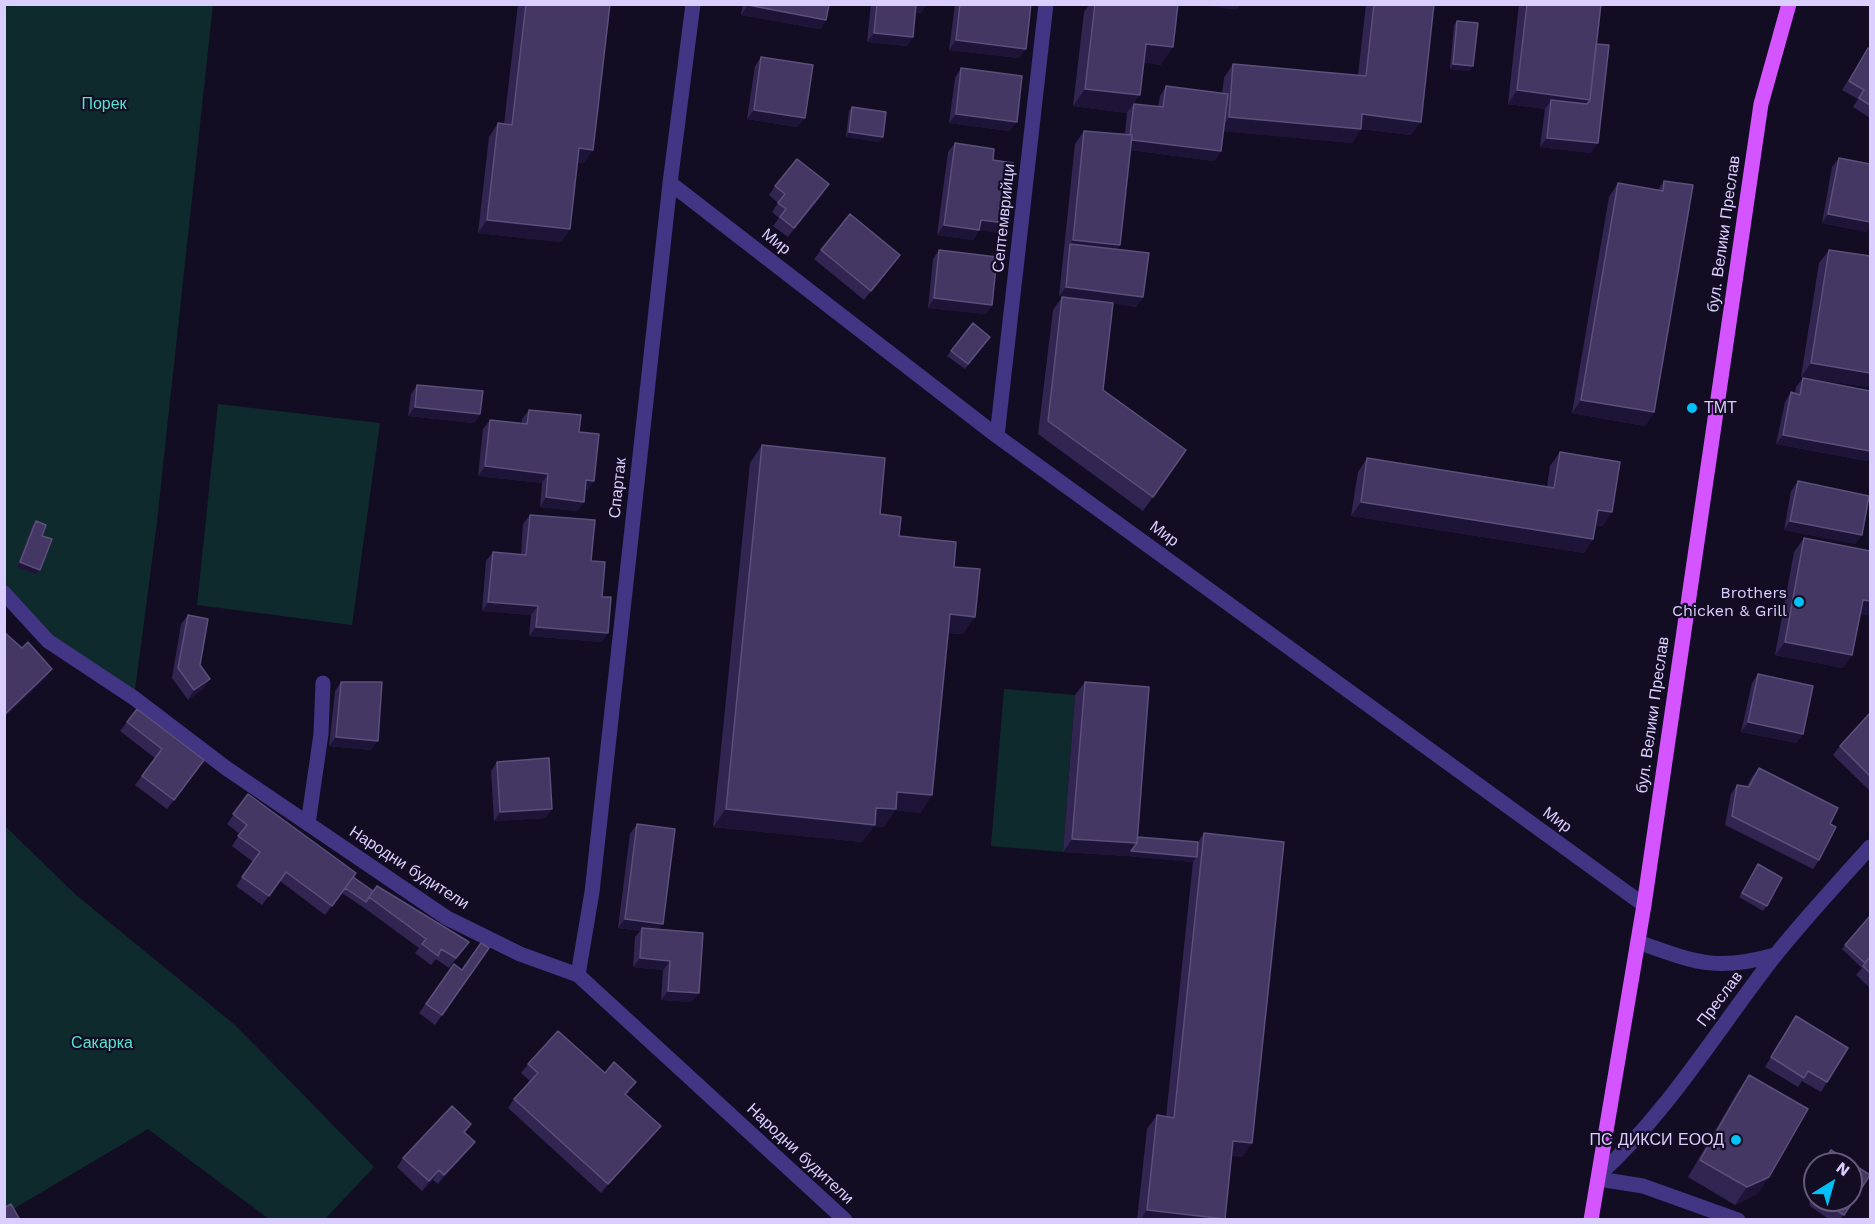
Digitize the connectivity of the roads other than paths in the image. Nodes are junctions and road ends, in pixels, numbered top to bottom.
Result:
1 (693, 4) edge
2 (1046, 4) edge
3 (1789, 4) edge
4 (670, 183) junction
5 (997, 436) junction
6 (4, 593) edge
7 (323, 683) dead end
8 (308, 824) junction
9 (1870, 847) edge
10 (1644, 905) junction
11 (1638, 942) junction
12 (1775, 956) junction
13 (578, 975) junction
14 (1600, 1176) junction
15 (845, 1220) edge
16 (1592, 1220) edge
17 (1738, 1220) edge

1 - 4 street, Спартак
2 - 5 street, Септемврийци
3 - 10 main road, бул. Велики Преслав
4 - 5 street, Мир
4 - 13 street, Спартак
5 - 10 street, Мир
6 - 8 street, Народни будители
7 - 8 street
8 - 13 street, Народни будители
9 - 12 street, Преслав
10 - 11 main road, бул. Велики Преслав
11 - 12 street
11 - 14 main road, бул. Велики Преслав
12 - 14 street, Преслав
13 - 15 street, Народни будители
14 - 16 main road, бул. Велики Преслав
14 - 17 street

